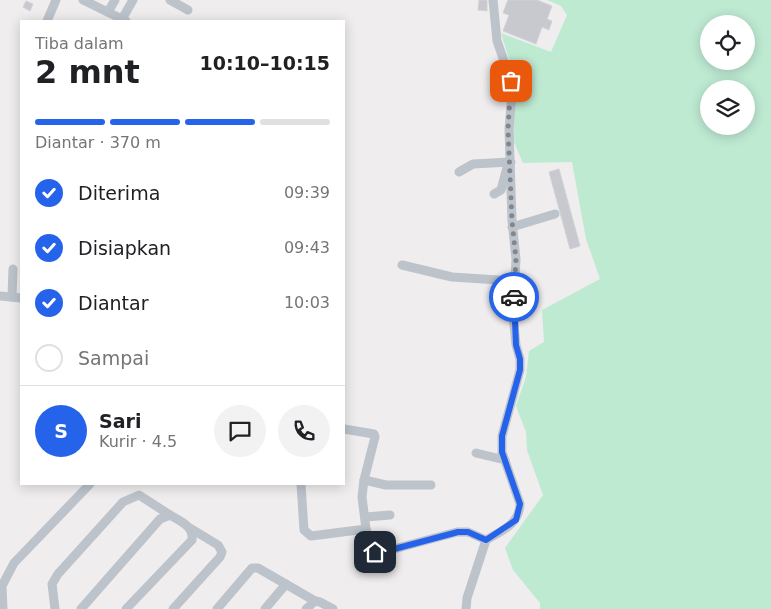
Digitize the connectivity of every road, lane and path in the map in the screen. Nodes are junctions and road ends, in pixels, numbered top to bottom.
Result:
1 (56, 0) edge
2 (83, 0) edge
3 (115, 0) edge
4 (133, 0) edge
5 (170, 0) edge
6 (493, 0) edge
7 (188, 10) dead end
8 (108, 12) junction
9 (47, 20) edge
10 (124, 20) edge
11 (510, 162) junction
12 (459, 172) dead end
13 (494, 194) dead end
14 (555, 214) dead end
15 (512, 227) junction
16 (402, 265) dead end
17 (13, 269) dead end
18 (514, 281) junction
19 (0, 296) edge
20 (17, 298) edge
21 (345, 429) edge
22 (476, 453) dead end
23 (505, 460) junction
24 (364, 480) junction
25 (89, 485) edge
26 (301, 485) edge
27 (431, 486) dead end
28 (170, 515) junction
29 (390, 515) dead end
30 (366, 517) junction
31 (190, 528) junction
32 (366, 529) junction
33 (486, 540) junction
34 (286, 584) junction
35 (315, 601) junction
36 (2, 609) edge
37 (55, 609) edge
38 (81, 609) edge
39 (126, 609) edge
40 (173, 609) edge
41 (217, 609) edge
42 (265, 609) edge
43 (306, 609) edge
44 (332, 609) edge
45 (466, 609) edge

1 - 9 street
2 - 8 street
3 - 8 street
4 - 10 street
5 - 7 street
6 - 11 street
8 - 10 street
11 - 12 street
11 - 13 street
11 - 15 street
14 - 15 street
15 - 18 street
16 - 18 street
17 - 20 street
18 - 23 street
19 - 20 street
21 - 24 street
22 - 23 street
23 - 33 street
24 - 27 street
24 - 30 street
25 - 36 street
26 - 32 street
28 - 31 street
28 - 37 street
28 - 38 street
29 - 30 street
30 - 32 street
31 - 39 street
31 - 40 street
32 - 33 street
33 - 45 street
34 - 35 street
34 - 41 street
34 - 42 street
35 - 43 street
35 - 44 street

